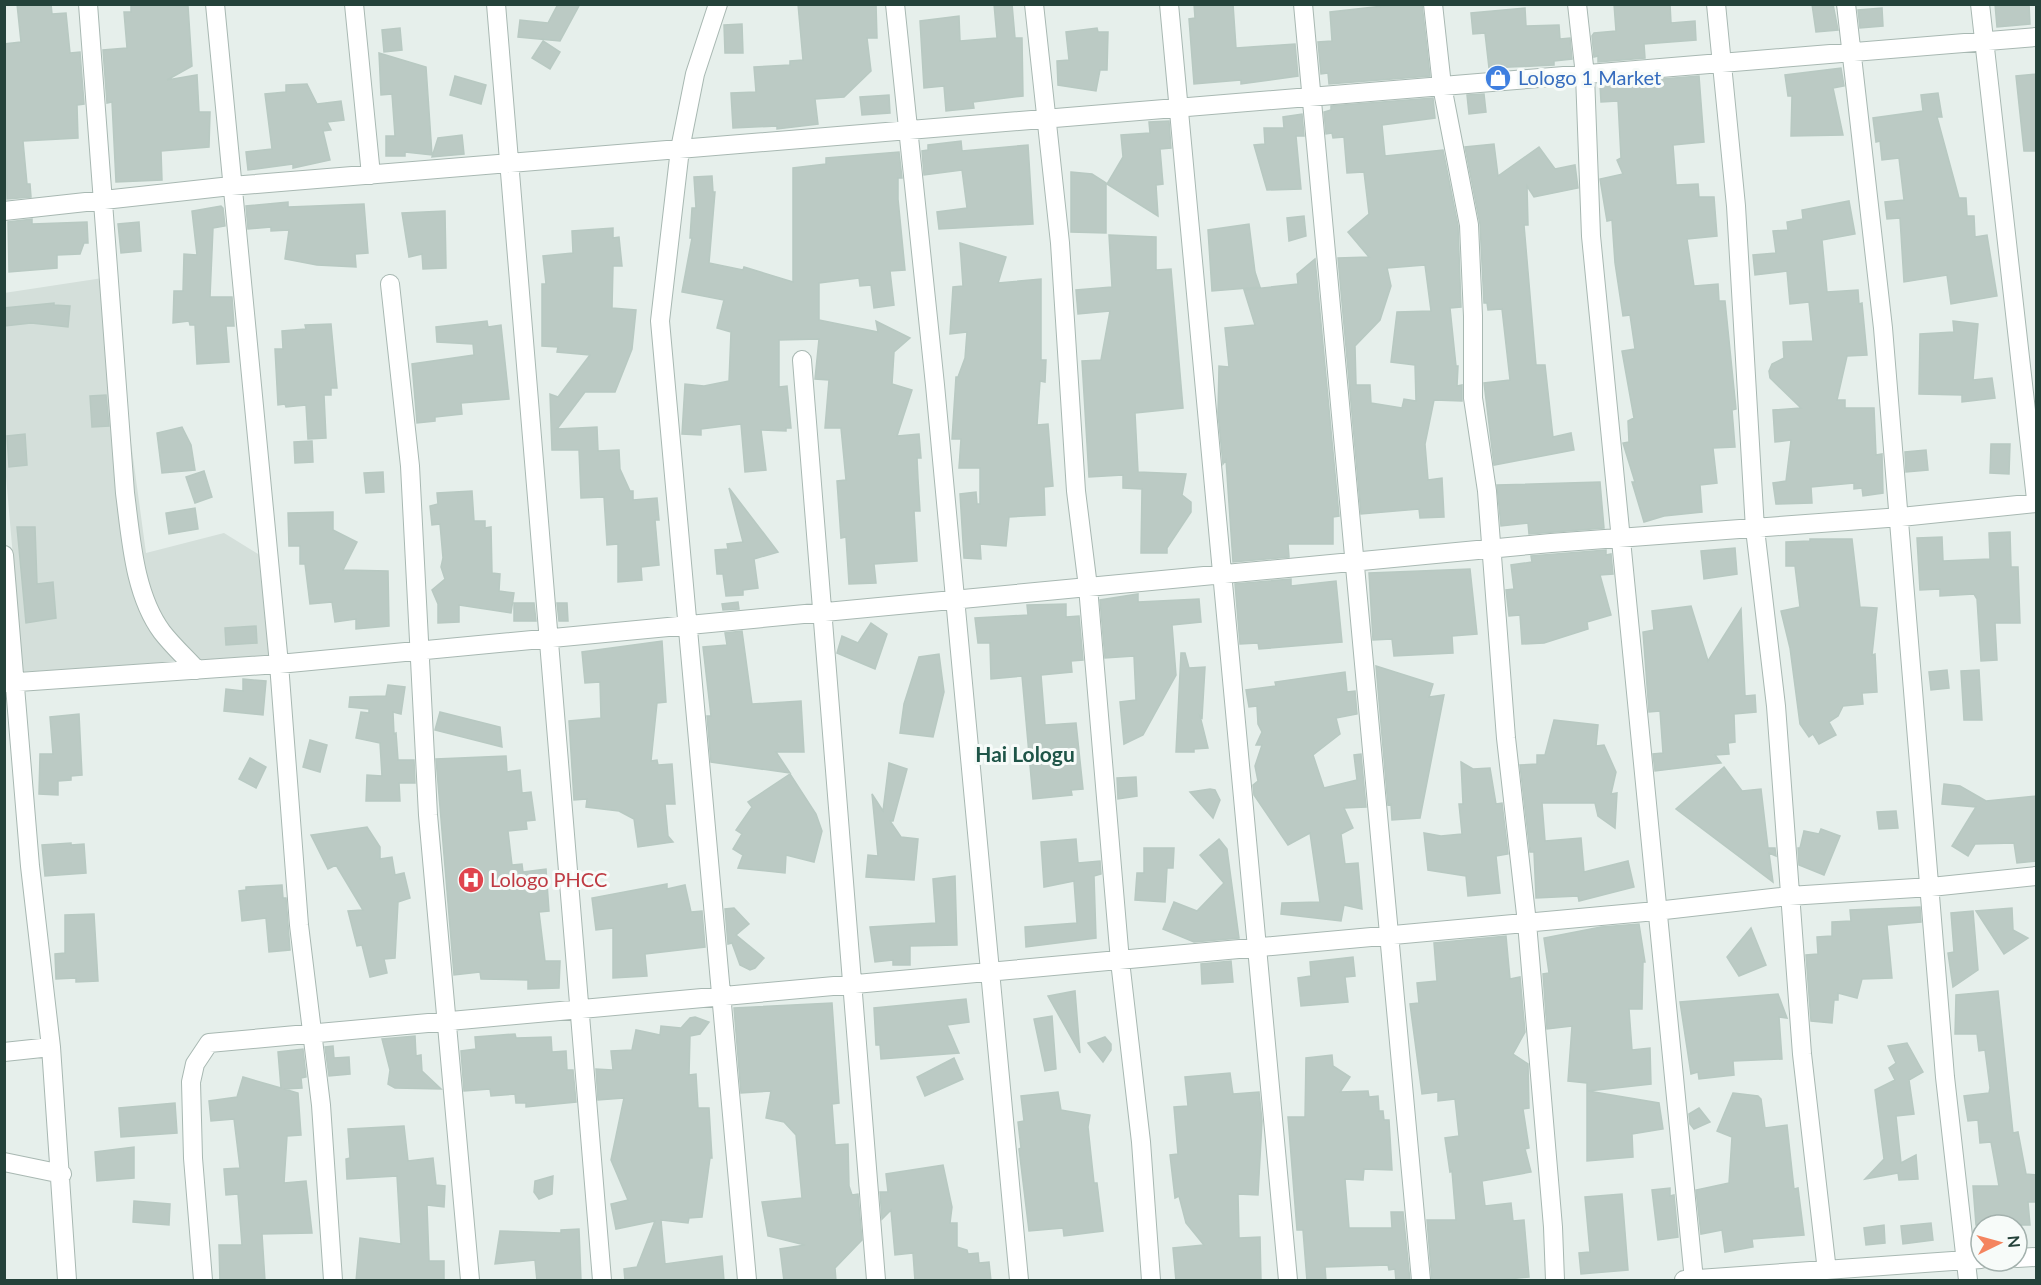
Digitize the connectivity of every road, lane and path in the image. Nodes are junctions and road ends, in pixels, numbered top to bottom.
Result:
1 (88, 4) edge
2 (215, 4) edge
3 (354, 4) edge
4 (496, 4) edge
5 (718, 4) edge
6 (895, 4) edge
7 (1034, 4) edge
8 (1169, 4) edge
9 (1303, 4) edge
10 (1433, 4) edge
11 (1577, 4) edge
12 (1716, 4) edge
13 (1846, 4) edge
14 (1980, 4) edge
15 (2037, 37) edge
16 (1982, 42) junction
17 (1851, 53) junction
18 (1721, 64) junction
19 (1585, 75) junction
20 (1442, 87) junction
21 (1312, 97) junction
22 (1179, 108) junction
23 (1045, 119) junction
24 (908, 130) junction
25 (680, 149) junction
26 (511, 163) junction
27 (371, 175) junction
28 (231, 186) junction
29 (103, 199) junction
30 (4, 211) edge
31 (390, 284) dead end
32 (802, 360) dead end
33 (2037, 501) edge
34 (1901, 517) junction
35 (1755, 529) junction
36 (1622, 539) junction
37 (1490, 551) junction
38 (4, 555) edge
39 (1355, 562) junction
40 (1222, 574) junction
41 (1088, 587) junction
42 (955, 600) junction
43 (822, 612) junction
44 (687, 625) junction
45 (550, 638) junction
46 (421, 651) junction
47 (279, 664) junction
48 (197, 670) junction
49 (10, 683) edge
50 (2037, 876) edge
51 (1931, 887) junction
52 (1789, 896) junction
53 (1656, 911) junction
54 (1527, 923) junction
55 (1389, 936) junction
56 (1257, 948) junction
57 (1120, 961) junction
58 (990, 972) junction
59 (852, 985) junction
60 (721, 997) junction
61 (580, 1010) junction
62 (446, 1022) junction
63 (312, 1034) junction
64 (51, 1047) junction
65 (4, 1052) edge
66 (4, 1162) edge
67 (62, 1174) junction
68 (1969, 1233) edge
69 (1969, 1259) edge
70 (1827, 1276) edge
71 (1690, 1280) edge
72 (67, 1281) edge
73 (203, 1281) edge
74 (333, 1281) edge
75 (470, 1281) edge
76 (602, 1281) edge
77 (747, 1281) edge
78 (876, 1281) edge
79 (1019, 1281) edge
80 (1151, 1281) edge
81 (1288, 1281) edge
82 (1421, 1281) edge
83 (1555, 1281) edge

1 - 29 street
2 - 28 street
3 - 27 street
4 - 26 street
5 - 25 street
6 - 24 street
7 - 23 street
8 - 22 street
9 - 21 street
10 - 20 street
11 - 19 street
12 - 18 street
13 - 17 street
14 - 16 street
15 - 16 street
16 - 17 street
16 - 33 street
17 - 18 street
17 - 34 street
18 - 19 street
18 - 35 street
19 - 20 street
19 - 36 street
20 - 21 street
20 - 37 street
21 - 22 street
21 - 39 street
22 - 23 street
22 - 40 street
23 - 24 street
23 - 41 street
24 - 25 street
24 - 42 street
25 - 26 street
25 - 44 street
26 - 27 street
26 - 45 street
27 - 28 street
28 - 29 street
28 - 47 street
29 - 30 street
29 - 48 street
31 - 46 street
32 - 43 street
33 - 34 street
34 - 35 street
34 - 51 street
35 - 36 street
35 - 52 street
36 - 37 street
36 - 53 street
37 - 39 street
37 - 54 street
38 - 49 street
39 - 40 street
39 - 55 street
40 - 41 street
40 - 56 street
41 - 42 street
41 - 57 street
42 - 43 street
42 - 58 street
43 - 44 street
43 - 59 street
44 - 45 street
44 - 60 street
45 - 46 street
45 - 61 street
46 - 47 street
46 - 62 street
47 - 48 street
47 - 63 street
48 - 49 street
49 - 64 street
50 - 51 street
51 - 52 street
51 - 68 street
52 - 53 street
52 - 70 street
53 - 54 street
53 - 71 street
54 - 55 street
54 - 83 street
55 - 56 street
55 - 82 street
56 - 57 street
56 - 81 street
57 - 58 street
57 - 80 street
58 - 59 street
58 - 79 street
59 - 60 street
59 - 78 street
60 - 61 street
60 - 77 street
61 - 62 street
61 - 76 street
62 - 63 street
62 - 75 street
63 - 73 street
63 - 74 street
64 - 65 street
64 - 67 street
66 - 67 street
67 - 72 street
69 - 70 street
70 - 71 street

